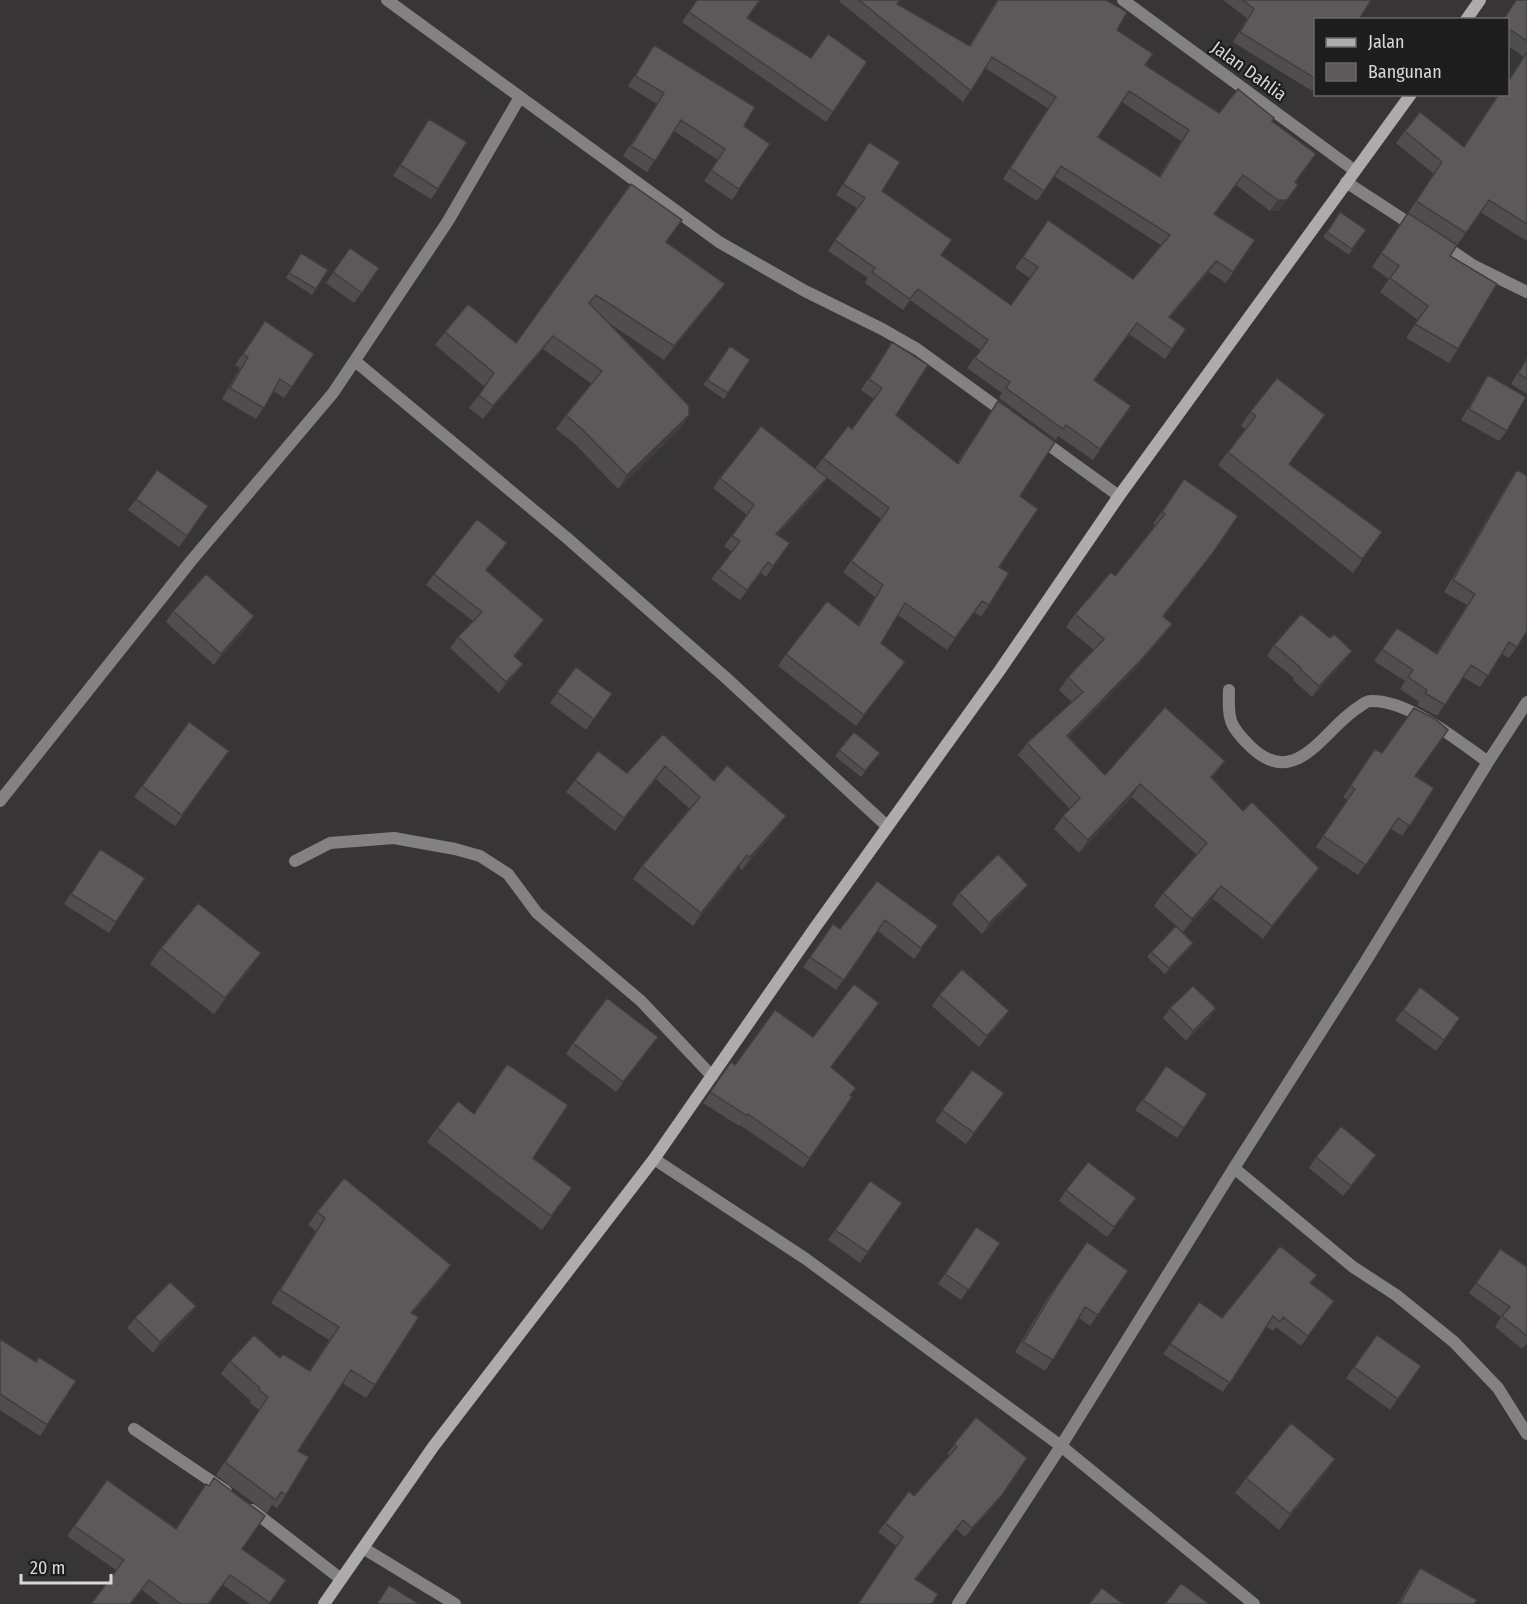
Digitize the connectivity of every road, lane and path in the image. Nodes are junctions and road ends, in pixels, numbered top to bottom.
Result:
1 (387, 0) edge
2 (1123, 0) edge
3 (1480, 0) edge
4 (1467, 18) edge
5 (1410, 96) edge
6 (520, 97) junction
7 (1354, 170) junction
8 (1346, 182) junction
9 (1527, 292) edge
10 (355, 361) junction
11 (1014, 420) edge
12 (1033, 434) edge
13 (1119, 496) junction
14 (1229, 690) dead end
15 (1527, 702) edge
16 (1488, 762) junction
17 (0, 801) edge
18 (887, 826) junction
19 (295, 861) dead end
20 (712, 1076) junction
21 (654, 1159) junction
22 (1234, 1168) junction
23 (134, 1429) dead end
24 (1527, 1434) edge
25 (1061, 1446) junction
26 (363, 1548) junction
27 (341, 1579) junction
28 (324, 1604) edge
29 (455, 1604) edge
30 (958, 1604) edge
31 (1254, 1604) edge

1 - 6 street
2 - 7 street, Jalan Dahlia
3 - 4 main road
5 - 7 main road
6 - 10 street
6 - 11 street
7 - 8 main road
8 - 9 street
8 - 13 main road
10 - 17 street
10 - 18 street
12 - 13 street
13 - 18 main road
14 - 16 street
15 - 16 street
16 - 22 street
18 - 20 main road
19 - 20 street
20 - 21 main road
21 - 25 street
21 - 26 main road
22 - 24 street
22 - 25 street
23 - 27 street
25 - 30 street
25 - 31 street
26 - 27 main road
26 - 29 street
27 - 28 main road

